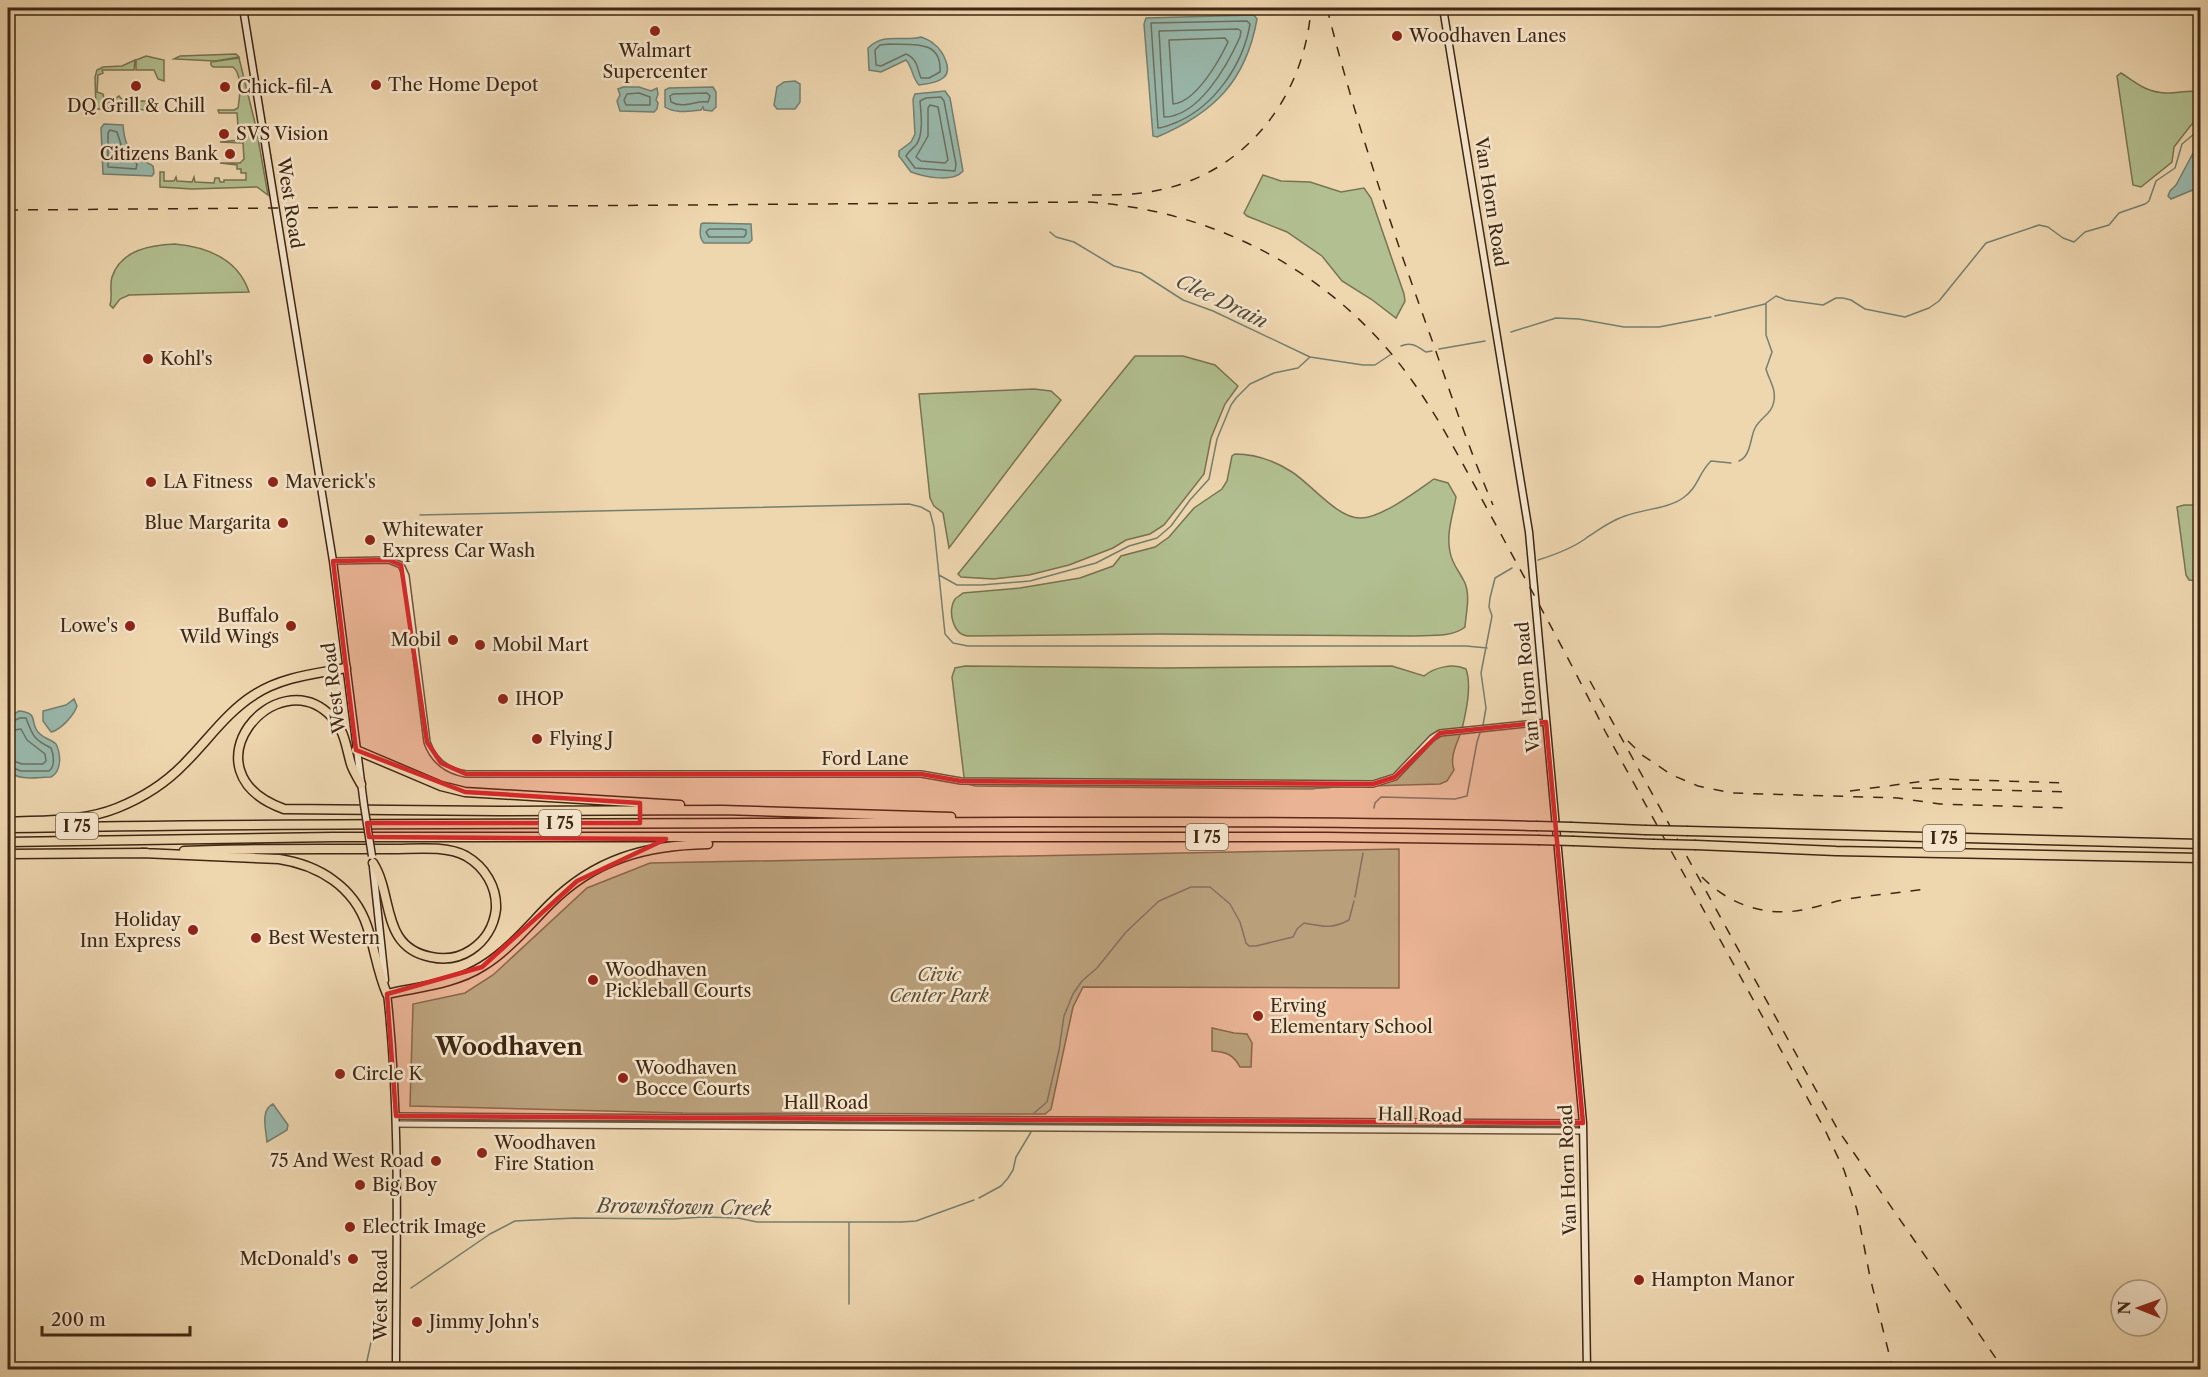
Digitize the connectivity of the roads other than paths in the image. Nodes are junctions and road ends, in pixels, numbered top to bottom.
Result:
1 (243, 8) edge
2 (1443, 8) edge
3 (333, 561) junction
4 (346, 668) junction
5 (1546, 722) junction
6 (357, 750) junction
7 (361, 784) junction
8 (722, 810) junction
9 (8, 822) edge
10 (975, 822) junction
11 (8, 828) edge
12 (759, 838) junction
13 (8, 842) edge
14 (2200, 844) edge
15 (142, 853) junction
16 (8, 854) edge
17 (2200, 858) edge
18 (372, 860) junction
19 (387, 994) junction
20 (396, 1116) junction
21 (432, 1116) junction
22 (457, 1116) junction
23 (530, 1116) junction
24 (644, 1117) junction
25 (747, 1117) junction
26 (1257, 1120) junction
27 (1409, 1122) junction
28 (1583, 1123) junction
29 (396, 1124) junction
30 (432, 1124) junction
31 (458, 1124) junction
32 (530, 1125) junction
33 (644, 1125) junction
34 (747, 1126) junction
35 (1257, 1129) junction
36 (1409, 1130) junction
37 (1583, 1131) junction
38 (396, 1370) edge
39 (1587, 1370) edge

1 - 3 main road, West Road
2 - 5 main road, Van Horn Road
3 - 4 main road, West Road
3 - 5 street, Ford Lane
4 - 6 main road, West Road
4 - 9 highway
5 - 28 main road, Van Horn Road
6 - 7 main road, West Road
6 - 8 highway
7 - 8 highway
7 - 18 main road, West Road, bridge
8 - 10 highway
10 - 11 highway, I 75
10 - 14 highway, I 75, bridge
12 - 13 highway, I 75
12 - 17 highway, I 75, bridge
12 - 19 highway
15 - 16 highway
15 - 18 highway
15 - 19 highway
18 - 19 main road, West Road
19 - 20 main road, West Road
20 - 21 street, Hall Road
20 - 29 main road, West Road
21 - 22 street, Hall Road
21 - 30 street
22 - 23 street, Hall Road
22 - 31 street
23 - 24 street, Hall Road
23 - 32 street
24 - 25 street, Hall Road
24 - 33 street
25 - 26 street, Hall Road
25 - 34 street
26 - 27 street, Hall Road
26 - 35 street
27 - 28 street, Hall Road
27 - 36 street
28 - 37 main road, Van Horn Road
29 - 30 street, Hall Road
29 - 38 main road, West Road
30 - 31 street, Hall Road
31 - 32 street, Hall Road
32 - 33 street, Hall Road
33 - 34 street, Hall Road
34 - 35 street, Hall Road
35 - 36 street, Hall Road
36 - 37 street, Hall Road
37 - 39 main road, Van Horn Road

